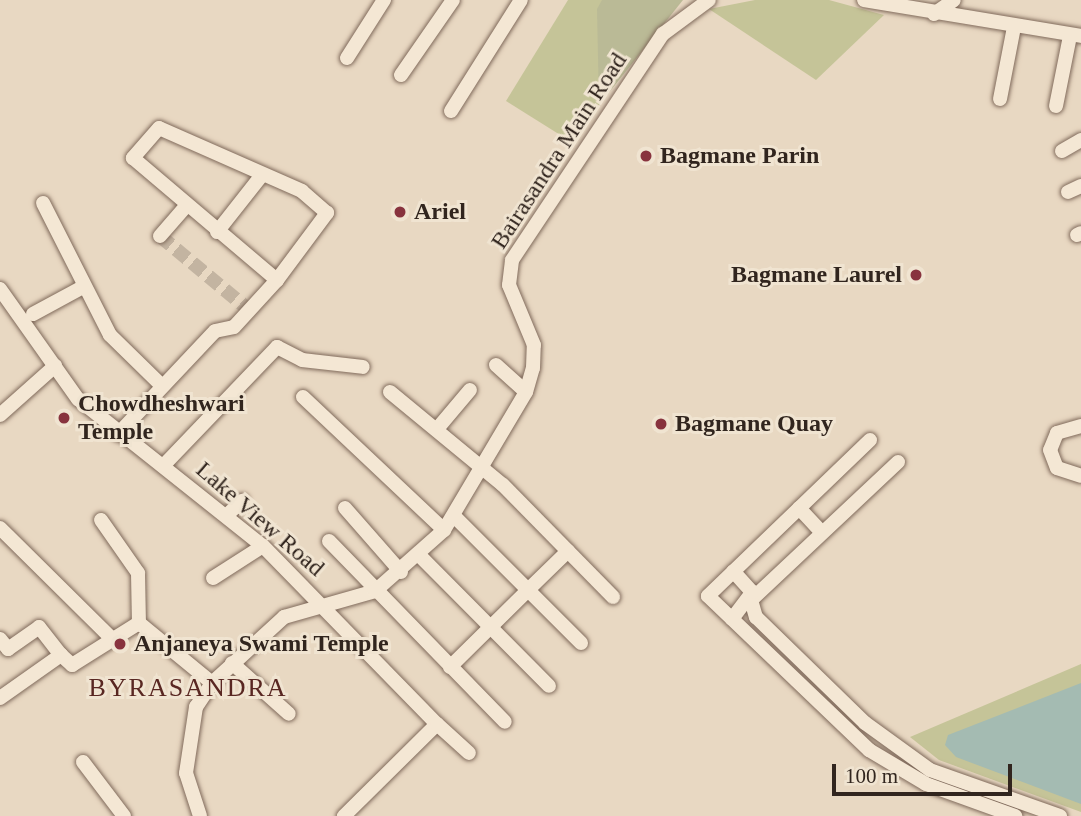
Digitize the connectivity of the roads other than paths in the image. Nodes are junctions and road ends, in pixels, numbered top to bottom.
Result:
1 (384, 0) edge
2 (453, 0) edge
3 (521, 0) edge
4 (709, 0) edge
5 (864, 0) edge
6 (954, 0) edge
7 (934, 14) junction
8 (1014, 27) junction
9 (1075, 36) edge
10 (347, 58) dead end
11 (401, 75) dead end
12 (1000, 99) dead end
13 (1056, 106) dead end
14 (451, 111) dead end
15 (1081, 140) edge
16 (1062, 152) dead end
17 (262, 175) junction
18 (43, 202) dead end
19 (186, 206) junction
20 (217, 232) junction
21 (160, 236) dead end
22 (83, 286) junction
23 (0, 289) edge
24 (261, 289) junction
25 (33, 314) dead end
26 (496, 365) dead end
27 (55, 366) junction
28 (363, 367) dead end
29 (162, 386) junction
30 (470, 390) dead end
31 (390, 392) dead end
32 (526, 392) junction
33 (303, 397) dead end
34 (0, 415) edge
35 (1081, 426) edge
36 (437, 429) junction
37 (118, 434) junction
38 (870, 440) dead end
39 (898, 462) dead end
40 (163, 466) junction
41 (484, 468) junction
42 (1081, 475) edge
43 (242, 501) dead end
44 (345, 508) dead end
45 (799, 508) junction
46 (227, 515) junction
47 (454, 516) junction
48 (101, 520) dead end
49 (0, 528) edge
50 (444, 530) junction
51 (821, 532) junction
52 (328, 541) dead end
53 (263, 546) junction
54 (568, 551) junction
55 (420, 556) junction
56 (733, 571) junction
57 (401, 572) junction
58 (213, 578) dead end
59 (528, 590) junction
60 (375, 591) junction
61 (613, 597) dead end
62 (751, 600) junction
63 (320, 603) junction
64 (732, 618) junction
65 (139, 623) junction
66 (490, 627) junction
67 (110, 637) junction
68 (0, 639) edge
69 (581, 643) dead end
70 (61, 655) junction
71 (232, 663) junction
72 (450, 667) junction
73 (212, 683) junction
74 (549, 686) dead end
75 (0, 698) edge
76 (289, 713) dead end
77 (505, 722) dead end
78 (438, 724) junction
79 (469, 753) dead end
80 (83, 762) dead end
81 (124, 816) edge
82 (200, 816) edge
83 (344, 816) edge
84 (1014, 816) edge
85 (1060, 816) edge

1 - 10 street
2 - 11 street
3 - 14 street
4 - 32 street, Bairasandra Main Road
5 - 7 street
6 - 7 street
7 - 8 street
8 - 9 street
8 - 12 street
9 - 13 street
15 - 16 street
17 - 19 street
17 - 20 street
17 - 24 street
18 - 22 street
19 - 20 street
19 - 21 street
20 - 24 street
22 - 25 street
22 - 29 street
23 - 27 street, Lake View Road
24 - 29 street
26 - 32 street
27 - 34 street
27 - 37 street, Lake View Road
28 - 40 street
29 - 37 street
30 - 36 street
31 - 36 street
32 - 41 street, Bairasandra Main Road
33 - 50 street
35 - 42 street
36 - 41 street
37 - 40 street, Lake View Road
38 - 45 street
39 - 51 street
40 - 46 street, Lake View Road
41 - 47 street, Bairasandra Main Road
41 - 54 street
43 - 46 street
44 - 57 street
45 - 51 street
45 - 56 street
46 - 53 street, Lake View Road
47 - 50 street, Bairasandra Main Road
47 - 59 street
48 - 65 street
49 - 67 street
50 - 55 street, Bairasandra Main Road
51 - 62 street
52 - 60 street
53 - 58 street
53 - 63 street, Lake View Road
54 - 59 street
54 - 61 street
55 - 57 street, Bairasandra Main Road
55 - 66 street
56 - 62 street
56 - 64 street
57 - 60 street, Bairasandra Main Road
59 - 66 street
59 - 69 street
60 - 63 street, Bairasandra Main Road
60 - 72 street
62 - 64 street
62 - 85 street
63 - 71 street, Bairasandra Main Road
63 - 78 street, Lake View Road
64 - 84 street
65 - 67 street
65 - 73 street
66 - 72 street
66 - 74 street
67 - 70 street
68 - 70 street
70 - 75 street
71 - 73 street, Bairasandra Main Road
71 - 76 street
72 - 77 street
73 - 82 street, Bairasandra Main Road
78 - 79 street, Lake View Road
78 - 83 street
80 - 81 street

